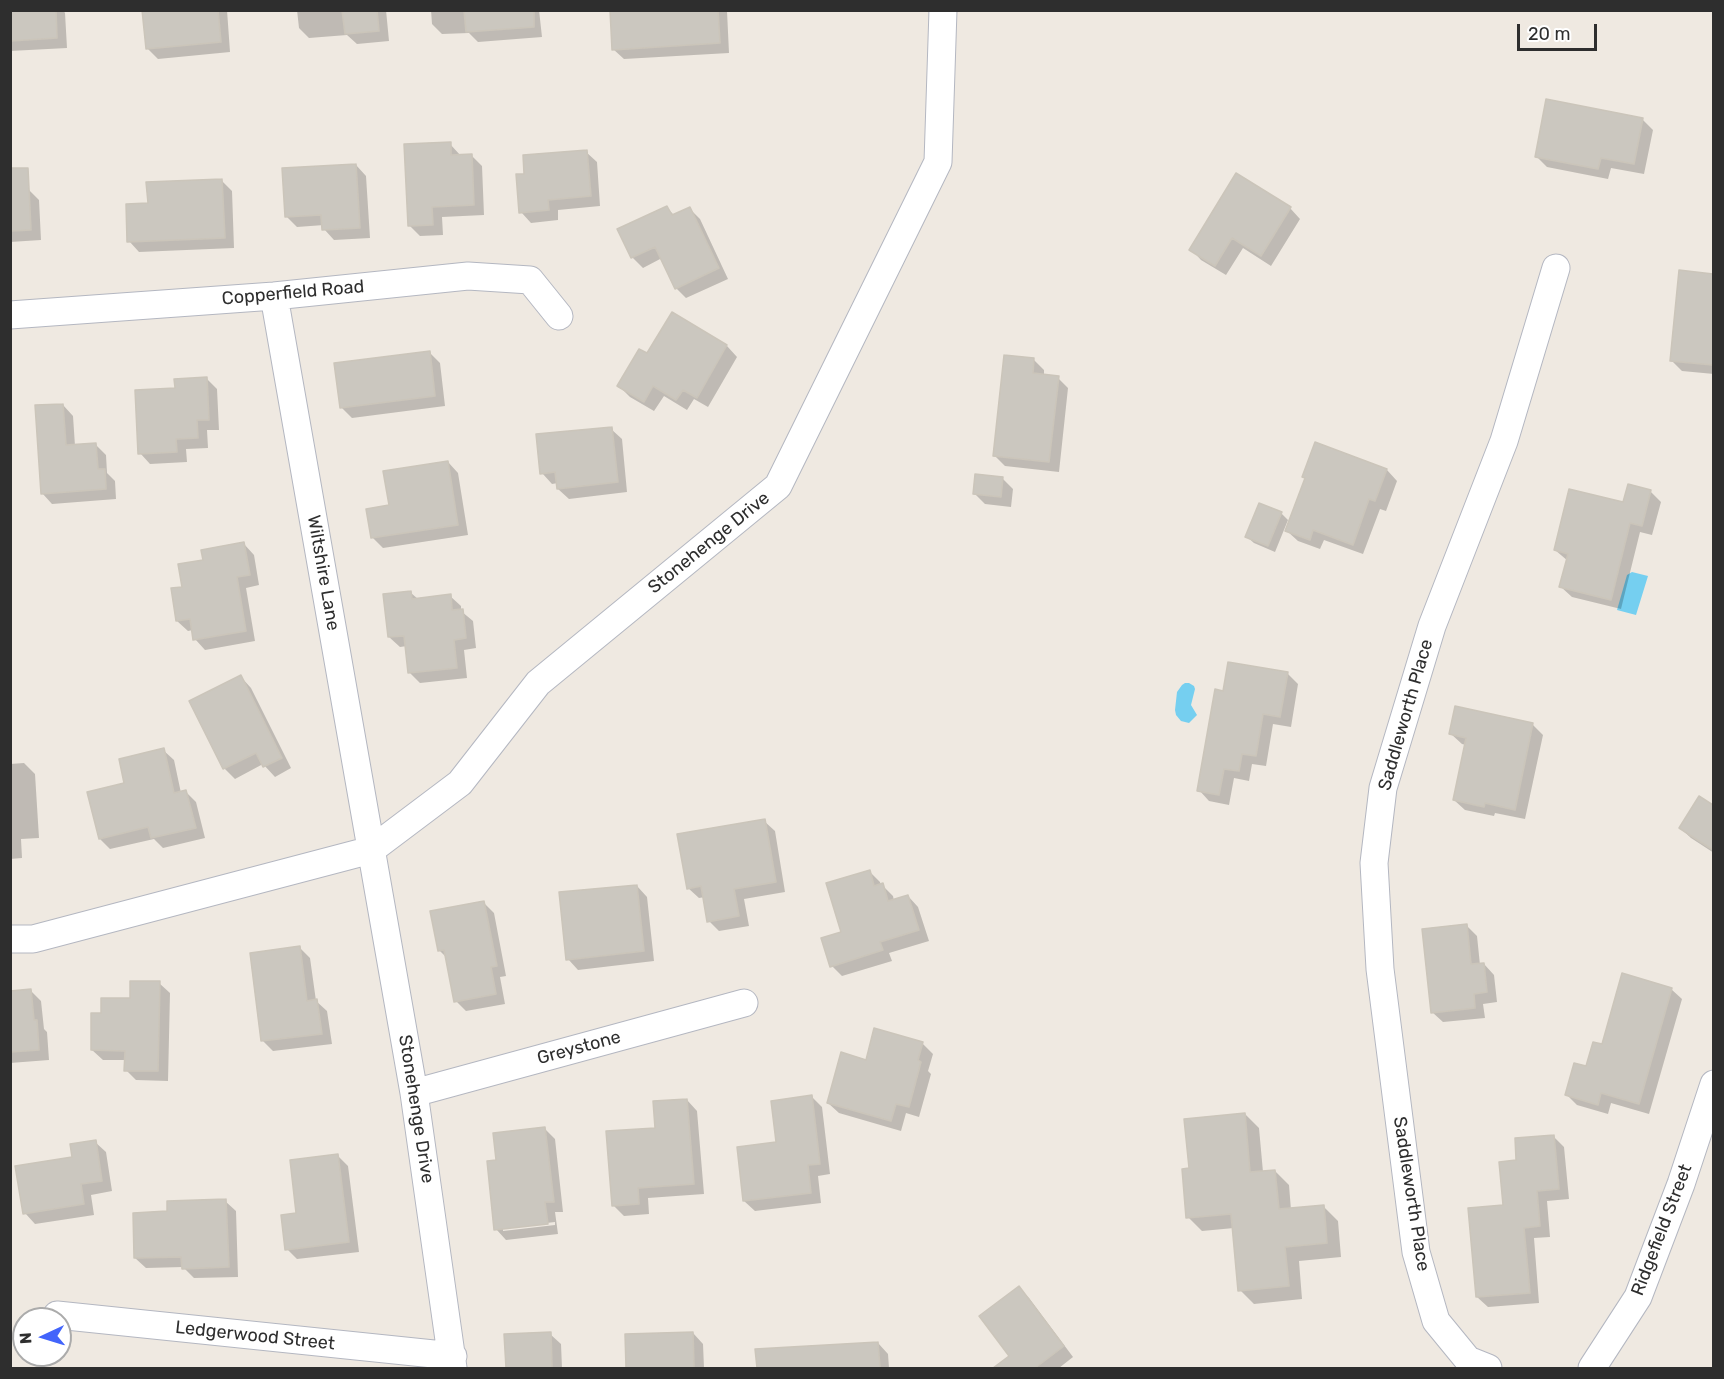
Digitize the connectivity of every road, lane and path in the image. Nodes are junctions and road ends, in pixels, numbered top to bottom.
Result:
1 (944, 10) edge
2 (1556, 268) dead end
3 (274, 296) junction
4 (10, 315) edge
5 (559, 316) dead end
6 (372, 850) junction
7 (10, 939) edge
8 (744, 1003) dead end
9 (1713, 1084) edge
10 (414, 1093) junction
11 (72, 1317) edge
12 (453, 1362) edge
13 (1488, 1368) edge
14 (1592, 1368) edge

1 - 6 street, Stonehenge Drive
2 - 13 street, Saddleworth Place
3 - 4 street, Copperfield Road
3 - 5 street, Copperfield Road
3 - 6 street, Wiltshire Lane
6 - 7 street, Stonehenge Drive
6 - 10 street, Stonehenge Drive
8 - 10 street, Greystone
9 - 14 street, Ridgefield Street
10 - 12 street, Stonehenge Drive
11 - 12 street, Ledgerwood Street

